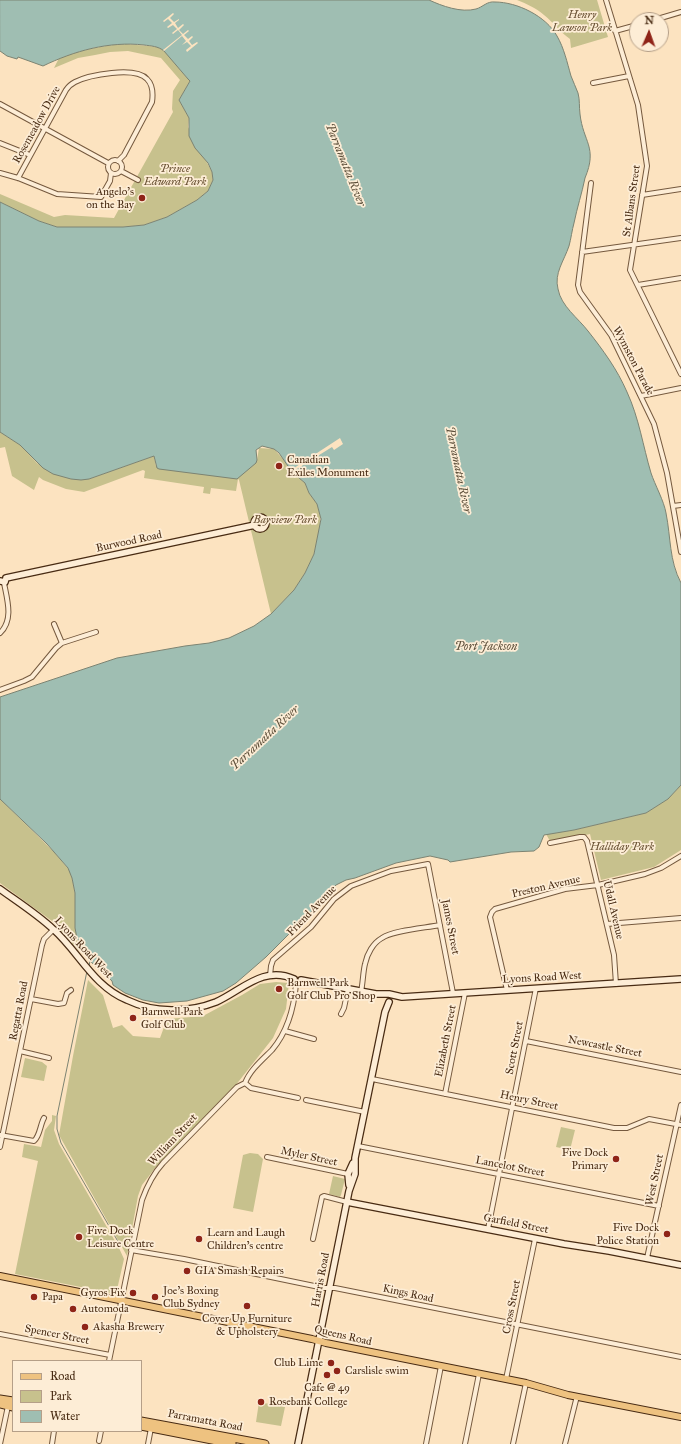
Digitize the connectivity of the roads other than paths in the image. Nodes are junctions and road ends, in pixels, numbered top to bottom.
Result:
1 (606, 0) edge
2 (681, 12) edge
3 (669, 16) edge
4 (629, 27) edge
5 (615, 31) junction
6 (629, 76) junction
7 (592, 83) dead end
8 (0, 104) edge
9 (45, 129) junction
10 (0, 142) edge
11 (30, 155) junction
12 (118, 161) junction
13 (108, 163) junction
14 (121, 171) junction
15 (0, 173) edge
16 (111, 173) junction
17 (18, 178) junction
18 (138, 180) dead end
19 (591, 183) dead end
20 (681, 189) edge
21 (642, 195) junction
22 (681, 238) edge
23 (634, 245) junction
24 (582, 252) junction
25 (681, 278) edge
26 (638, 285) junction
27 (681, 374) edge
28 (681, 388) edge
29 (641, 396) junction
30 (681, 505) edge
31 (672, 506) junction
32 (255, 525) dead end
33 (681, 552) edge
34 (2, 580) edge
35 (54, 624) dead end
36 (96, 632) dead end
37 (0, 633) edge
38 (62, 643) junction
39 (0, 690) edge
40 (550, 843) dead end
41 (681, 856) edge
42 (428, 864) joint
43 (598, 885) junction
44 (0, 889) edge
45 (681, 918) edge
46 (607, 924) junction
47 (440, 925) junction
48 (54, 929) junction
49 (270, 976) junction
50 (681, 979) edge
51 (297, 981) junction
52 (616, 984) junction
53 (536, 988) junction
54 (348, 989) junction
55 (71, 990) dead end
56 (507, 990) junction
57 (361, 992) junction
58 (454, 993) junction
59 (465, 993) junction
60 (31, 999) junction
61 (387, 999) junction
62 (341, 1014) dead end
63 (285, 1031) junction
64 (314, 1039) dead end
65 (526, 1041) junction
66 (20, 1051) junction
67 (49, 1058) dead end
68 (681, 1072) edge
69 (372, 1079) junction
70 (244, 1083) junction
71 (445, 1094) junction
72 (298, 1098) dead end
73 (306, 1100) dead end
74 (681, 1105) edge
75 (513, 1107) junction
76 (365, 1112) junction
77 (44, 1118) dead end
78 (679, 1125) edge
79 (1, 1135) edge
80 (358, 1146) junction
81 (0, 1147) edge
82 (267, 1157) dead end
83 (351, 1174) junction
84 (499, 1175) junction
85 (347, 1202) junction
86 (659, 1206) junction
87 (488, 1229) junction
88 (313, 1239) dead end
89 (535, 1239) junction
90 (131, 1250) junction
91 (647, 1258) junction
92 (681, 1265) edge
93 (0, 1276) edge
94 (330, 1288) junction
95 (121, 1300) junction
96 (517, 1325) junction
97 (0, 1334) edge
98 (319, 1341) junction
99 (110, 1355) junction
100 (681, 1357) edge
101 (109, 1360) edge
102 (441, 1366) junction
103 (479, 1374) junction
104 (506, 1379) junction
105 (526, 1383) junction
106 (577, 1396) junction
107 (0, 1399) edge
108 (0, 1404) edge
109 (11, 1405) edge
110 (681, 1417) edge
111 (142, 1421) edge
112 (142, 1426) edge
113 (151, 1428) junction
114 (54, 1432) edge
115 (101, 1432) edge
116 (1, 1433) edge
117 (99, 1441) dead end
118 (0, 1444) edge
119 (52, 1444) edge
120 (148, 1444) edge
121 (232, 1444) edge
122 (265, 1444) edge
123 (298, 1444) edge
124 (426, 1444) edge
125 (465, 1444) edge
126 (513, 1444) edge
127 (565, 1444) edge

1 - 5 street, St Albans Street
2 - 3 street
4 - 5 street
5 - 6 street, St Albans Street
6 - 7 street
6 - 21 street, St Albans Street
8 - 9 street
9 - 11 street, Rosemeadow Drive
9 - 12 street, Rosemeadow Drive
9 - 13 street
10 - 11 street
11 - 17 street, Rosemeadow Drive
12 - 13 street
12 - 14 street
13 - 16 street
14 - 16 street
14 - 18 street
15 - 17 street
16 - 17 street
19 - 24 street, Wymston Parade
20 - 21 street
21 - 23 street, St Albans Street
22 - 23 street
23 - 24 street
23 - 26 street, St Albans Street
24 - 29 street, Wymston Parade
25 - 26 street
26 - 27 street, St Albans Street
28 - 29 street
29 - 31 street, Wymston Parade
30 - 31 street
31 - 33 street, Wymston Parade
32 - 34 main road, Burwood Road
34 - 37 street
35 - 38 street
36 - 38 street
38 - 39 street
40 - 43 street, Udall Avenue
41 - 43 street, Preston Avenue
42 - 47 street, James Street
42 - 49 street, Friend Avenue
43 - 46 street, Udall Avenue
43 - 56 street, Preston Avenue
44 - 48 main road, Lyons Road West
45 - 46 street
46 - 52 street, Udall Avenue
47 - 57 street
47 - 58 street, James Street
48 - 49 main road, Lyons Road West
48 - 60 street, Regatta Road
49 - 51 main road, Lyons Road West
50 - 52 main road, Lyons Road West
51 - 54 main road, Lyons Road West
51 - 63 street, William Street
52 - 53 main road, Lyons Road West
53 - 56 main road, Lyons Road West
53 - 65 street, Scott Street
54 - 57 main road, Lyons Road West
54 - 62 street
55 - 60 street
56 - 59 main road, Lyons Road West
57 - 61 main road, Lyons Road West
58 - 59 main road, Lyons Road West
58 - 61 main road, Lyons Road West
59 - 71 street, Elizabeth Street
60 - 66 street, Regatta Road
61 - 69 main road, Harris Road
63 - 64 street
63 - 70 street, William Street
65 - 68 street, Newcastle Street
65 - 75 street, Scott Street
66 - 67 street
66 - 79 street, Regatta Road
69 - 71 street, Henry Street
69 - 76 main road, Harris Road
70 - 72 street
70 - 90 street, William Street
71 - 75 street, Henry Street
73 - 76 street
74 - 78 street, West Street
75 - 78 street, Henry Street
75 - 84 street, Scott Street
76 - 80 main road, Harris Road
77 - 79 street
78 - 86 street, West Street
79 - 81 street, Regatta Road
80 - 83 main road, Harris Road
80 - 84 street, Lancelot Street
82 - 83 street, Myler Street
83 - 85 main road, Harris Road
84 - 86 street, Lancelot Street
84 - 87 street, Scott Street
85 - 87 main road, Garfield Street
85 - 88 street
85 - 94 main road, Harris Road
86 - 91 street, West Street
87 - 89 main road, Garfield Street
89 - 91 main road, Garfield Street
89 - 96 street, Cross Street
90 - 94 street, Kings Road
90 - 95 street, William Street
91 - 92 main road, Garfield Street
93 - 95 main road, Queens Road
94 - 96 street, Kings Road
94 - 98 main road, Harris Road
95 - 98 main road, Queens Road
95 - 99 street, William Street
96 - 100 street, Kings Road
96 - 104 street, Cross Street
97 - 99 street, Spencer Street
98 - 102 main road, Queens Road
98 - 123 main road, Harris Road
99 - 101 street, William Street
102 - 103 main road, Queens Road
102 - 124 street
103 - 104 main road, Queens Road
103 - 125 street
104 - 105 main road, Queens Road
105 - 106 main road, Queens Road
105 - 126 street
106 - 110 main road, Queens Road
106 - 127 street
107 - 109 highway
108 - 109 highway
109 - 116 street
111 - 122 highway, Parramatta Road
112 - 113 highway, Parramatta Road
113 - 120 street
113 - 121 highway, Parramatta Road
114 - 119 street
115 - 117 street
116 - 118 street

